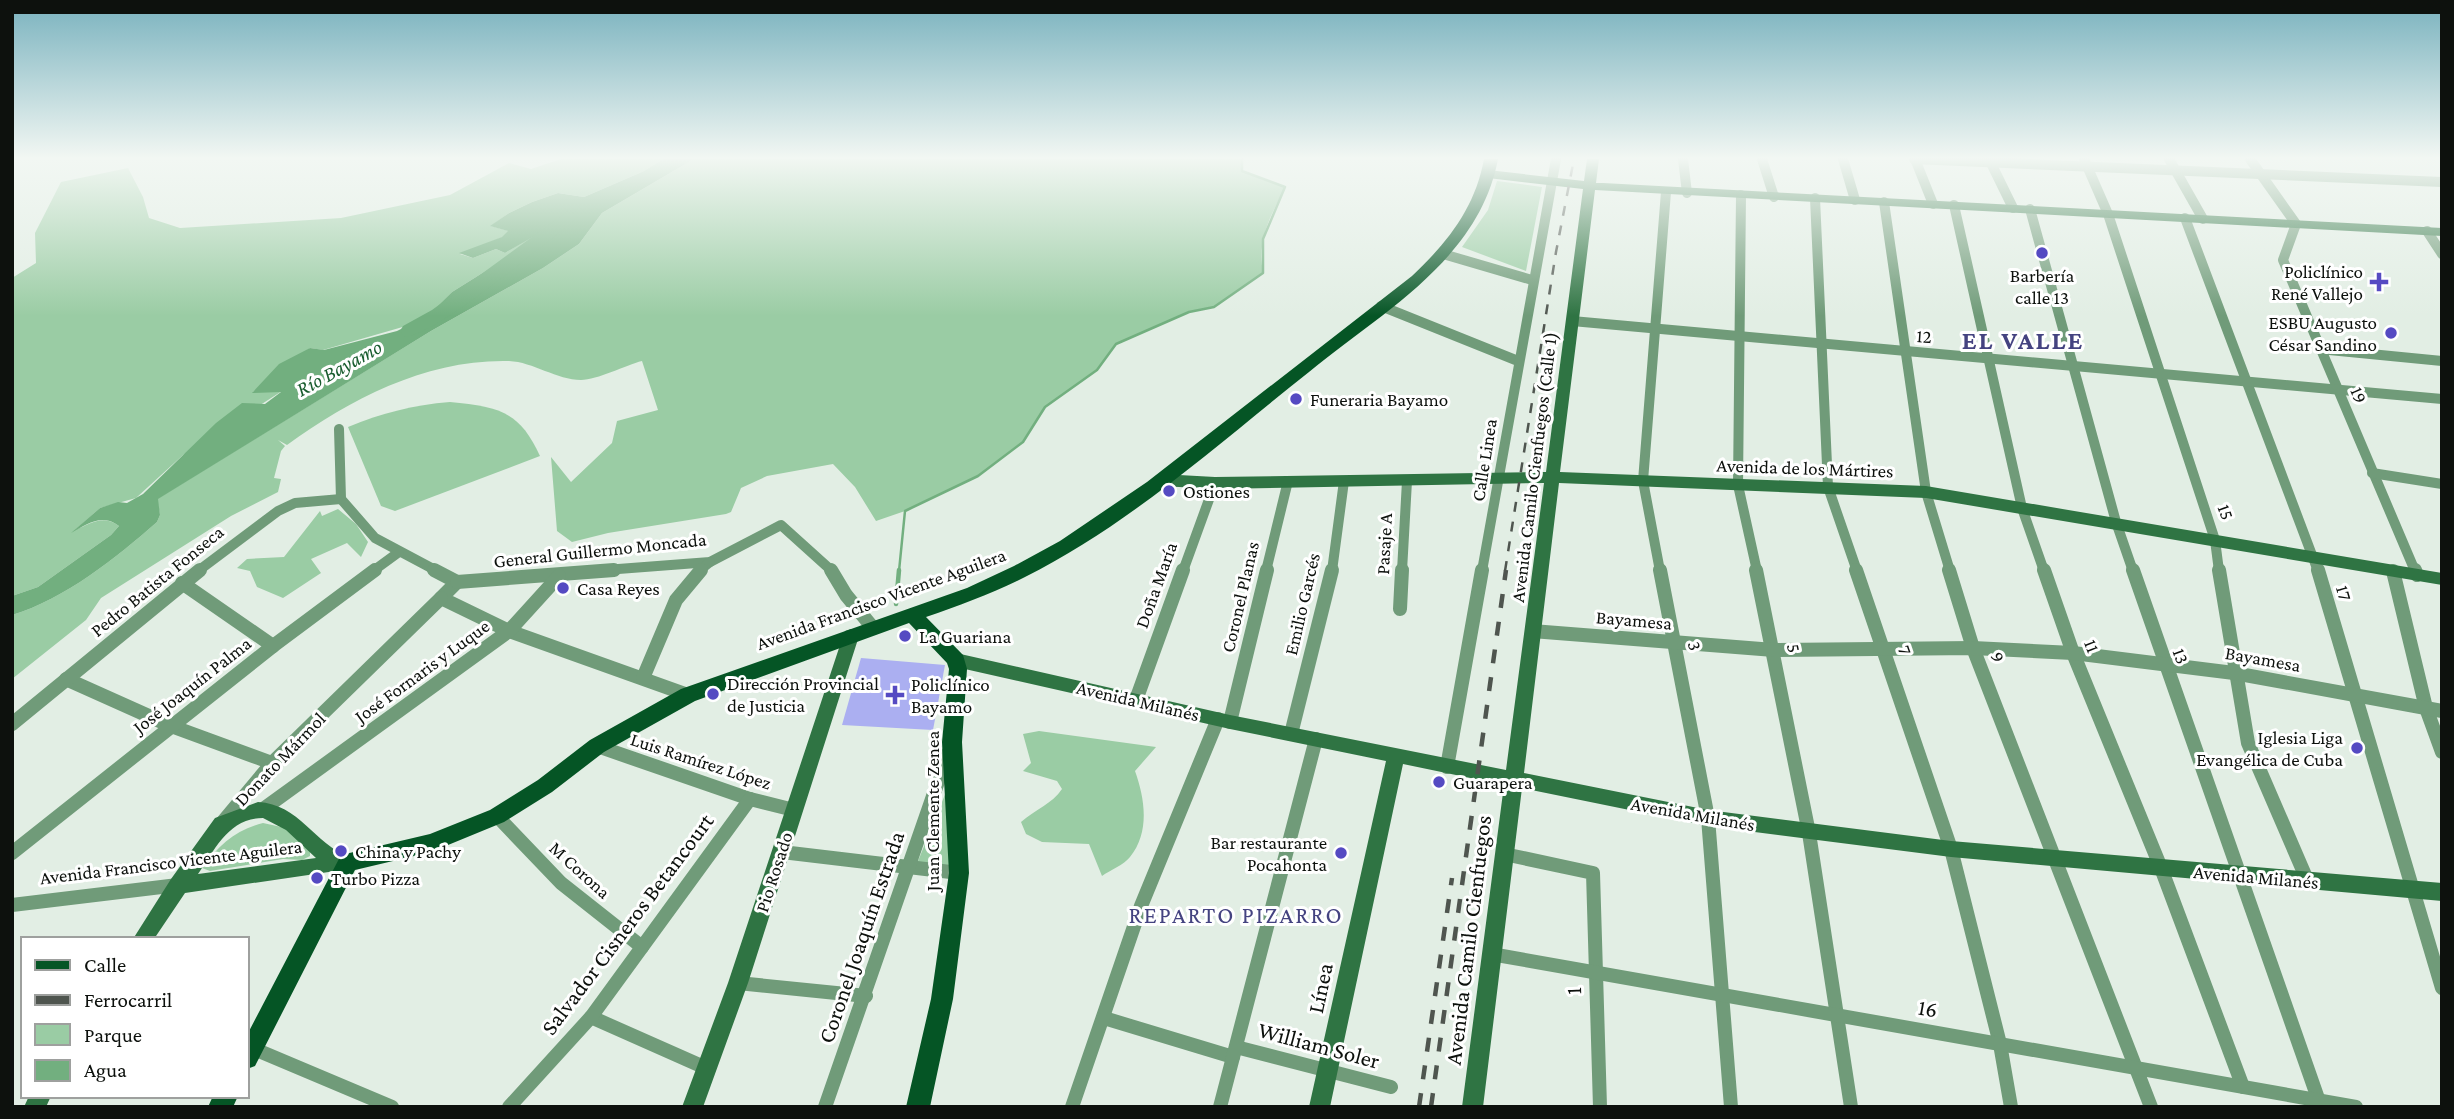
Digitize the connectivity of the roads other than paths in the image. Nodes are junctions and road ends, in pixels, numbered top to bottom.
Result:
1 (1474, 211) edge
2 (1545, 211) edge
3 (1586, 211) edge
4 (1665, 211) edge
5 (1741, 211) edge
6 (1815, 211) edge
7 (1885, 211) edge
8 (1955, 211) edge
9 (2032, 211) edge
10 (2065, 211) edge
11 (2107, 211) edge
12 (2199, 211) edge
13 (2287, 211) edge
14 (2108, 214) junction
15 (2185, 218) junction
16 (2203, 219) junction
17 (2296, 224) junction
18 (2427, 231) junction
19 (2442, 232) edge
20 (1443, 254) junction
21 (2442, 254) edge
22 (1532, 280) junction
23 (1381, 306) junction
24 (1572, 321) junction
25 (1657, 330) junction
26 (1738, 337) junction
27 (1820, 345) junction
28 (2319, 349) junction
29 (1904, 352) junction
30 (1987, 358) junction
31 (1518, 361) junction
32 (2442, 361) edge
33 (2071, 365) junction
34 (2158, 374) junction
35 (2249, 383) junction
36 (2336, 390) junction
37 (2442, 399) edge
38 (339, 429) dead end
39 (2372, 473) junction
40 (1499, 477) junction
41 (1552, 478) junction
42 (1161, 480) junction
43 (1288, 481) junction
44 (1344, 481) junction
45 (1407, 481) junction
46 (1643, 481) junction
47 (1214, 483) junction
48 (2442, 484) edge
49 (1738, 485) junction
50 (1828, 487) junction
51 (1926, 492) junction
52 (341, 499) junction
53 (2022, 508) junction
54 (2116, 522) junction
55 (2215, 540) junction
56 (399, 552) junction
57 (2314, 557) junction
58 (710, 562) junction
59 (2393, 570) junction
60 (2417, 575) junction
61 (559, 576) junction
62 (2442, 579) edge
63 (457, 582) junction
64 (182, 583) junction
65 (441, 598) junction
66 (1400, 610) dead end
67 (912, 614) junction
68 (873, 628) junction
69 (509, 631) junction
70 (1532, 631) junction
71 (852, 636) junction
72 (1675, 643) junction
73 (273, 646) junction
74 (1885, 648) junction
75 (1973, 648) junction
76 (1774, 650) junction
77 (2073, 653) junction
78 (956, 660) junction
79 (2163, 663) junction
80 (2234, 673) junction
81 (643, 678) junction
82 (66, 679) junction
83 (688, 695) junction
84 (2354, 695) junction
85 (1136, 700) junction
86 (2426, 708) junction
87 (2442, 711) edge
88 (1224, 721) junction
89 (12, 724) edge
90 (171, 726) junction
91 (1291, 734) junction
92 (1316, 739) junction
93 (952, 741) junction
94 (597, 746) junction
95 (2442, 752) edge
96 (1396, 756) junction
97 (272, 763) junction
98 (1447, 767) junction
99 (1511, 780) junction
100 (750, 799) junction
101 (262, 810) junction
102 (794, 810) junction
103 (497, 816) junction
104 (1707, 818) junction
105 (221, 824) junction
106 (1809, 833) junction
107 (1951, 849) junction
108 (782, 852) junction
109 (12, 853) edge
110 (1504, 854) junction
111 (2057, 857) junction
112 (341, 863) junction
113 (909, 868) junction
114 (2161, 868) junction
115 (959, 873) junction
116 (2239, 877) junction
117 (2308, 882) junction
118 (178, 885) junction
119 (2410, 889) junction
120 (2442, 892) edge
121 (12, 905) edge
122 (144, 937) edge
123 (642, 947) junction
124 (1491, 954) junction
125 (1595, 973) junction
126 (738, 983) junction
127 (2442, 988) edge
128 (1721, 995) junction
129 (866, 996) junction
130 (1836, 1015) junction
131 (591, 1017) junction
132 (1104, 1018) junction
133 (2000, 1044) junction
134 (1234, 1052) junction
135 (249, 1053) edge
136 (706, 1068) junction
137 (1327, 1068) junction
138 (2137, 1068) junction
139 (1391, 1087) dead end
140 (2243, 1087) junction
141 (2320, 1103) edge
142 (392, 1107) edge
143 (509, 1107) edge
144 (692, 1107) edge
145 (825, 1107) edge
146 (918, 1107) edge
147 (1072, 1107) edge
148 (1220, 1107) edge
149 (1319, 1107) edge
150 (1472, 1107) edge
151 (1600, 1107) edge
152 (1731, 1107) edge
153 (1851, 1107) edge
154 (2011, 1107) edge
155 (2151, 1107) edge
156 (2357, 1107) edge

1 - 20 main road, Avenida Francisco Vicente Aguilera
2 - 22 street, Calle Linea
3 - 24 street, Avenida Camilo Cienfuegos (Calle 1)
4 - 25 street, 3
5 - 26 street, 5
6 - 27 street, 7
7 - 29 street, 9
8 - 30 street, 11
9 - 33 street, 13
10 - 14 street
11 - 14 street, 15
12 - 16 street
13 - 17 street
14 - 15 street
14 - 34 street, 15
15 - 16 street
15 - 35 street, 17
16 - 17 street
17 - 18 street
17 - 28 street, 19
18 - 19 street
18 - 21 street
20 - 22 street
20 - 23 main road, Avenida Francisco Vicente Aguilera
22 - 31 street, Calle Linea
23 - 31 street
23 - 42 main road, Avenida Francisco Vicente Aguilera
24 - 25 street, 12
24 - 41 street, Avenida Camilo Cienfuegos (Calle 1)
25 - 26 street, 12
25 - 46 street, 3
26 - 27 street, 12
26 - 49 street, 5
27 - 29 street, 12
27 - 50 street, 7
28 - 32 street
28 - 36 street, 19
29 - 30 street, 12
29 - 51 street, 9
30 - 33 street, 12
30 - 53 street, 11
31 - 40 street, Calle Linea
33 - 34 street, 12
33 - 54 street, 13
34 - 35 street, 12
34 - 55 street, 15
35 - 36 street, 12
35 - 57 street, 17
36 - 37 street, 12
36 - 39 street, 19
38 - 52 street
39 - 48 street
39 - 60 street, 19
40 - 41 street, Avenida de los Mártires
40 - 45 street, Avenida de los Mártires
40 - 98 street, Calle Linea
41 - 46 street, Avenida de los Mártires
41 - 70 street, Avenida Camilo Cienfuegos (Calle 1)
42 - 47 street, Avenida de los Mártires
42 - 67 main road, Avenida Francisco Vicente Aguilera
43 - 44 street, Avenida de los Mártires
43 - 47 street, Avenida de los Mártires
43 - 88 street, Coronel Planas
44 - 45 street, Avenida de los Mártires
44 - 91 street, Emilio Garcés
45 - 66 street, Pasaje A
46 - 49 street, Avenida de los Mártires
46 - 72 street, 3
47 - 85 street, Doña María
49 - 50 street, Avenida de los Mártires
49 - 76 street, 5
50 - 51 street, Avenida de los Mártires
50 - 74 street, 7
51 - 53 street, Avenida de los Mártires
51 - 75 street, 9
52 - 56 street
52 - 64 street, Pedro Batista Fonseca
53 - 54 street, Avenida de los Mártires
53 - 77 street, 11
54 - 55 street, Avenida de los Mártires
54 - 79 street, 13
55 - 57 street, Avenida de los Mártires
55 - 80 street, 15
56 - 63 street
56 - 73 street, José Joaquín Palma
57 - 59 street, Avenida de los Mártires
57 - 84 street, 17
58 - 61 street, General Guillermo Moncada
58 - 68 street, General Guillermo Moncada
58 - 81 street
59 - 60 street, Avenida de los Mártires
59 - 86 street
60 - 62 street, Avenida de los Mártires
61 - 63 street, General Guillermo Moncada
61 - 69 street, José Fornaris y Luque
63 - 65 street, Donato Mármol
64 - 73 street
64 - 82 street, Pedro Batista Fonseca
65 - 69 street
65 - 97 street, Donato Mármol
67 - 68 main road, Avenida Francisco Vicente Aguilera
67 - 78 main road
68 - 71 main road, Avenida Francisco Vicente Aguilera
69 - 81 street
69 - 101 street, José Fornaris y Luque
70 - 72 street, Bayamesa
70 - 99 street, Avenida Camilo Cienfuegos (Calle 1)
71 - 83 main road, Avenida Francisco Vicente Aguilera
71 - 102 street, Pio Rosado
72 - 76 street, Bayamesa
72 - 104 street, 3
73 - 90 street, José Joaquín Palma
74 - 75 street, Bayamesa
74 - 76 street, Bayamesa
74 - 107 street, 7
75 - 77 street, Bayamesa
75 - 111 street, 9
76 - 106 street, 5
77 - 79 street, Bayamesa
77 - 114 street, 11
78 - 85 street, Avenida Milanés
78 - 93 main road, Juan Clemente Zenea
79 - 80 street, Bayamesa
79 - 116 street, 13
80 - 84 street, Bayamesa
80 - 117 street, 15
81 - 83 street
82 - 89 street, Pedro Batista Fonseca
82 - 90 street
83 - 94 main road, Avenida Francisco Vicente Aguilera
84 - 86 street, Bayamesa
84 - 119 street, 17
85 - 88 street, Avenida Milanés
86 - 87 street, Bayamesa
86 - 95 street
88 - 91 street, Avenida Milanés
88 - 132 street, Coronel Planas
90 - 97 street
90 - 109 street, José Joaquín Palma
91 - 92 street, Avenida Milanés
92 - 96 street, Avenida Milanés
92 - 134 street
93 - 113 street, Coronel Joaquín Estrada
93 - 115 main road, Juan Clemente Zenea
94 - 100 street, Luis Ramírez López
94 - 103 main road, Avenida Francisco Vicente Aguilera
96 - 98 street, Avenida Milanés
96 - 137 street, Línea
97 - 105 street, Donato Mármol
98 - 99 street, Avenida Milanés
99 - 104 street, Avenida Milanés
99 - 110 street, Avenida Camilo Cienfuegos
100 - 102 street, Luis Ramírez López
100 - 123 street, Salvador Cisneros Betancourt
101 - 105 street, Avenida Francisco Vicente Aguilera
101 - 112 street, Avenida Francisco Vicente Aguilera
102 - 108 street, Pio Rosado
103 - 112 main road, Avenida Francisco Vicente Aguilera
103 - 123 street, M Corona
104 - 106 street, Avenida Milanés
104 - 128 street, 3
105 - 118 street, Donato Mármol
106 - 107 street, Avenida Milanés
106 - 130 street, 5
107 - 111 street, Avenida Milanés
107 - 133 street, 7
108 - 113 street
108 - 126 street, Pio Rosado
110 - 124 street, Avenida Camilo Cienfuegos
110 - 125 street, 1
111 - 114 street, Avenida Milanés
111 - 138 street, 9
112 - 118 street, Avenida Francisco Vicente Aguilera
112 - 135 main road
113 - 115 street
113 - 129 street, Coronel Joaquín Estrada
114 - 116 street, Avenida Milanés
114 - 140 street, 11
115 - 146 main road, Juan Clemente Zenea
116 - 117 street, Avenida Milanés
116 - 141 street, 13
117 - 119 street, Avenida Milanés
118 - 121 street, Avenida Francisco Vicente Aguilera
118 - 122 street, Donato Mármol
119 - 120 street, Avenida Milanés
119 - 127 street, 17
123 - 131 street, Salvador Cisneros Betancourt
124 - 125 street, 16
124 - 150 street, Avenida Camilo Cienfuegos
125 - 128 street, 16
125 - 151 street, 1
126 - 129 street
126 - 136 street, Pio Rosado
128 - 130 street, 16
128 - 152 street, 3
129 - 145 street, Coronel Joaquín Estrada
130 - 133 street, 16
130 - 153 street, 5
131 - 136 street
131 - 143 street, Salvador Cisneros Betancourt
132 - 134 street, William Soler
132 - 147 street, Coronel Planas
133 - 138 street, 16
133 - 154 street, 7
134 - 137 street, William Soler
134 - 148 street
135 - 142 street
136 - 144 street, Pio Rosado
137 - 139 street, William Soler
137 - 149 street, Línea
138 - 140 street, 16
138 - 155 street, 9
140 - 141 street, 16
141 - 156 street, 16

